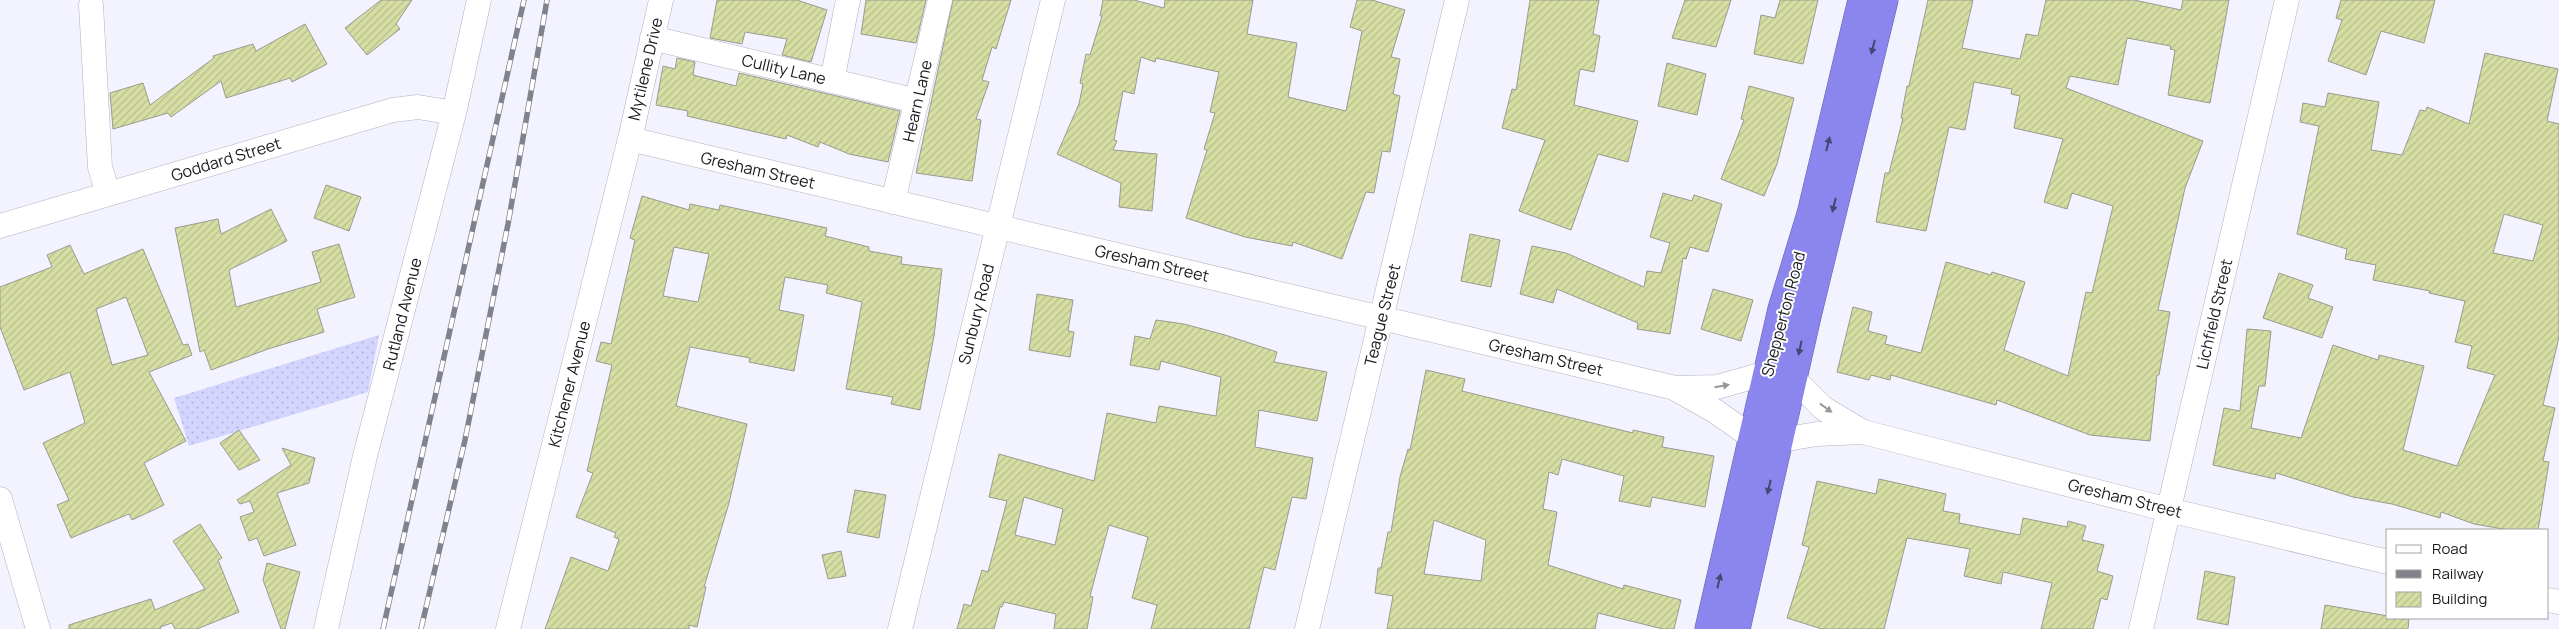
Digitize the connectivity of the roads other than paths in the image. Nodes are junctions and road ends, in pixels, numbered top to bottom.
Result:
1 (479, 0) edge
2 (661, 0) edge
3 (848, 0) edge
4 (940, 0) edge
5 (1053, 0) edge
6 (1457, 0) edge
7 (1862, 0) edge
8 (1884, 0) edge
9 (2287, 0) edge
10 (91, 5) dead end
11 (652, 38) junction
12 (832, 81) junction
13 (917, 100) junction
14 (454, 113) junction
15 (630, 139) junction
16 (108, 194) junction
17 (893, 202) junction
18 (0, 226) edge
19 (997, 227) junction
20 (1382, 318) junction
21 (1767, 373) junction
22 (1794, 380) junction
23 (1675, 388) junction
24 (1863, 432) junction
25 (1752, 437) junction
26 (1781, 440) junction
27 (0, 499) edge
28 (2169, 510) junction
29 (2386, 562) edge
30 (38, 629) edge
31 (326, 629) edge
32 (508, 629) edge
33 (900, 629) edge
34 (1306, 629) edge
35 (1709, 629) edge
36 (1736, 629) edge
37 (2141, 629) edge

1 - 14 street, Rutland Avenue
2 - 11 street, Mytilene Drive
3 - 12 street
4 - 13 street, Hearn Lane
5 - 19 street, Sunbury Road
6 - 20 street, Teague Street
21 -> 7 highway, Shepperton Road
8 -> 22 highway, Shepperton Road
9 - 28 street, Lichfield Street
10 - 16 street
11 - 12 street, Cullity Lane
11 - 15 street, Mytilene Drive
12 - 13 street, Cullity Lane
13 - 17 street, Hearn Lane
14 - 16 street, Goddard Street
14 - 31 street, Rutland Avenue
15 - 17 street, Gresham Street
15 - 32 street, Kitchener Avenue
16 - 18 street, Goddard Street
17 - 19 street, Gresham Street
19 - 20 street, Gresham Street
19 - 33 street, Sunbury Road
20 - 23 street, Gresham Street
20 - 34 street, Teague Street
23 -> 21 street, Gresham Street
21 - 25 highway, Shepperton Road
22 -> 24 street, Gresham Street
22 - 26 highway, Shepperton Road
23 - 25 street, Gresham Street
24 - 26 street, Gresham Street
24 - 28 street, Gresham Street
35 -> 25 highway, Shepperton Road
26 -> 36 highway, Shepperton Road
27 - 30 street
28 - 29 street, Gresham Street
28 - 37 street, Lichfield Street

